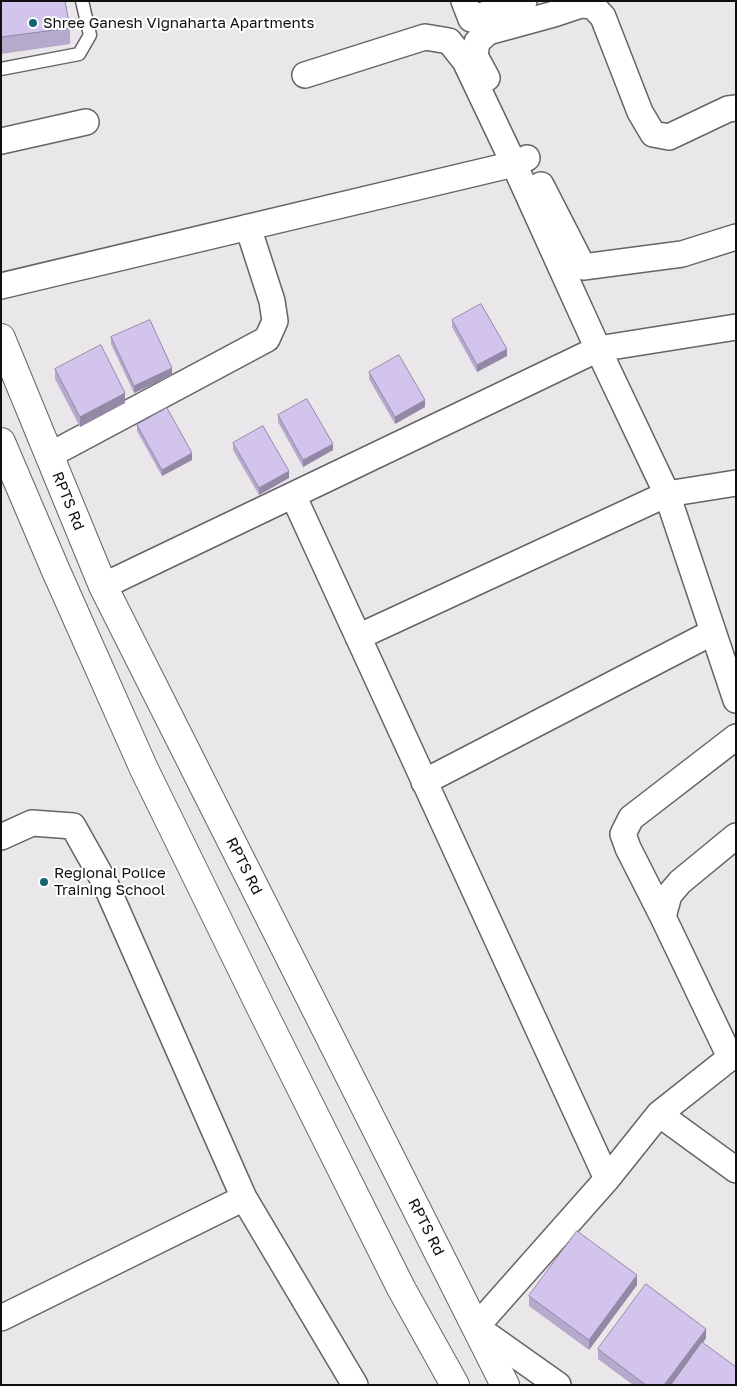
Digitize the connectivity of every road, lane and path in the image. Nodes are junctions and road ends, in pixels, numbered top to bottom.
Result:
1 (82, 1) edge
2 (464, 1) edge
3 (524, 1) edge
4 (1, 69) edge
5 (305, 75) dead end
6 (736, 108) edge
7 (86, 122) dead end
8 (1, 142) edge
9 (520, 161) junction
10 (248, 227) junction
11 (736, 236) edge
12 (567, 257) junction
13 (736, 327) edge
14 (1, 338) edge
15 (598, 349) junction
16 (1, 442) edge
17 (50, 456) junction
18 (736, 483) edge
19 (668, 494) junction
20 (293, 495) junction
21 (103, 586) junction
22 (713, 632) junction
23 (358, 637) junction
24 (736, 700) edge
25 (736, 737) edge
26 (424, 782) junction
27 (736, 836) edge
28 (1, 837) edge
29 (663, 917) junction
30 (733, 1055) edge
31 (658, 1114) junction
32 (736, 1170) edge
33 (606, 1178) junction
34 (244, 1198) junction
35 (1, 1318) edge
36 (476, 1327) junction
37 (355, 1385) edge
38 (455, 1385) edge
39 (506, 1385) edge
40 (558, 1385) edge

1 - 4 lane
2 - 3 street
5 - 9 street
6 - 9 street
7 - 8 street
9 - 10 street
9 - 10 street
9 - 12 street
10 - 17 street
11 - 12 street
12 - 15 street
13 - 15 street
14 - 17 street, RPTS Rd
15 - 19 street
15 - 20 street
16 - 38 street
17 - 21 street, RPTS Rd
18 - 19 street
19 - 22 street
19 - 23 street
20 - 21 street
20 - 23 street
21 - 36 street, RPTS Rd
22 - 24 street
22 - 26 street
23 - 26 street
25 - 29 street
26 - 33 street
27 - 29 street
28 - 34 street
29 - 30 street
30 - 31 street
31 - 32 street
31 - 33 street
33 - 36 street
34 - 35 street
34 - 37 street
36 - 39 street, RPTS Rd
36 - 40 street

